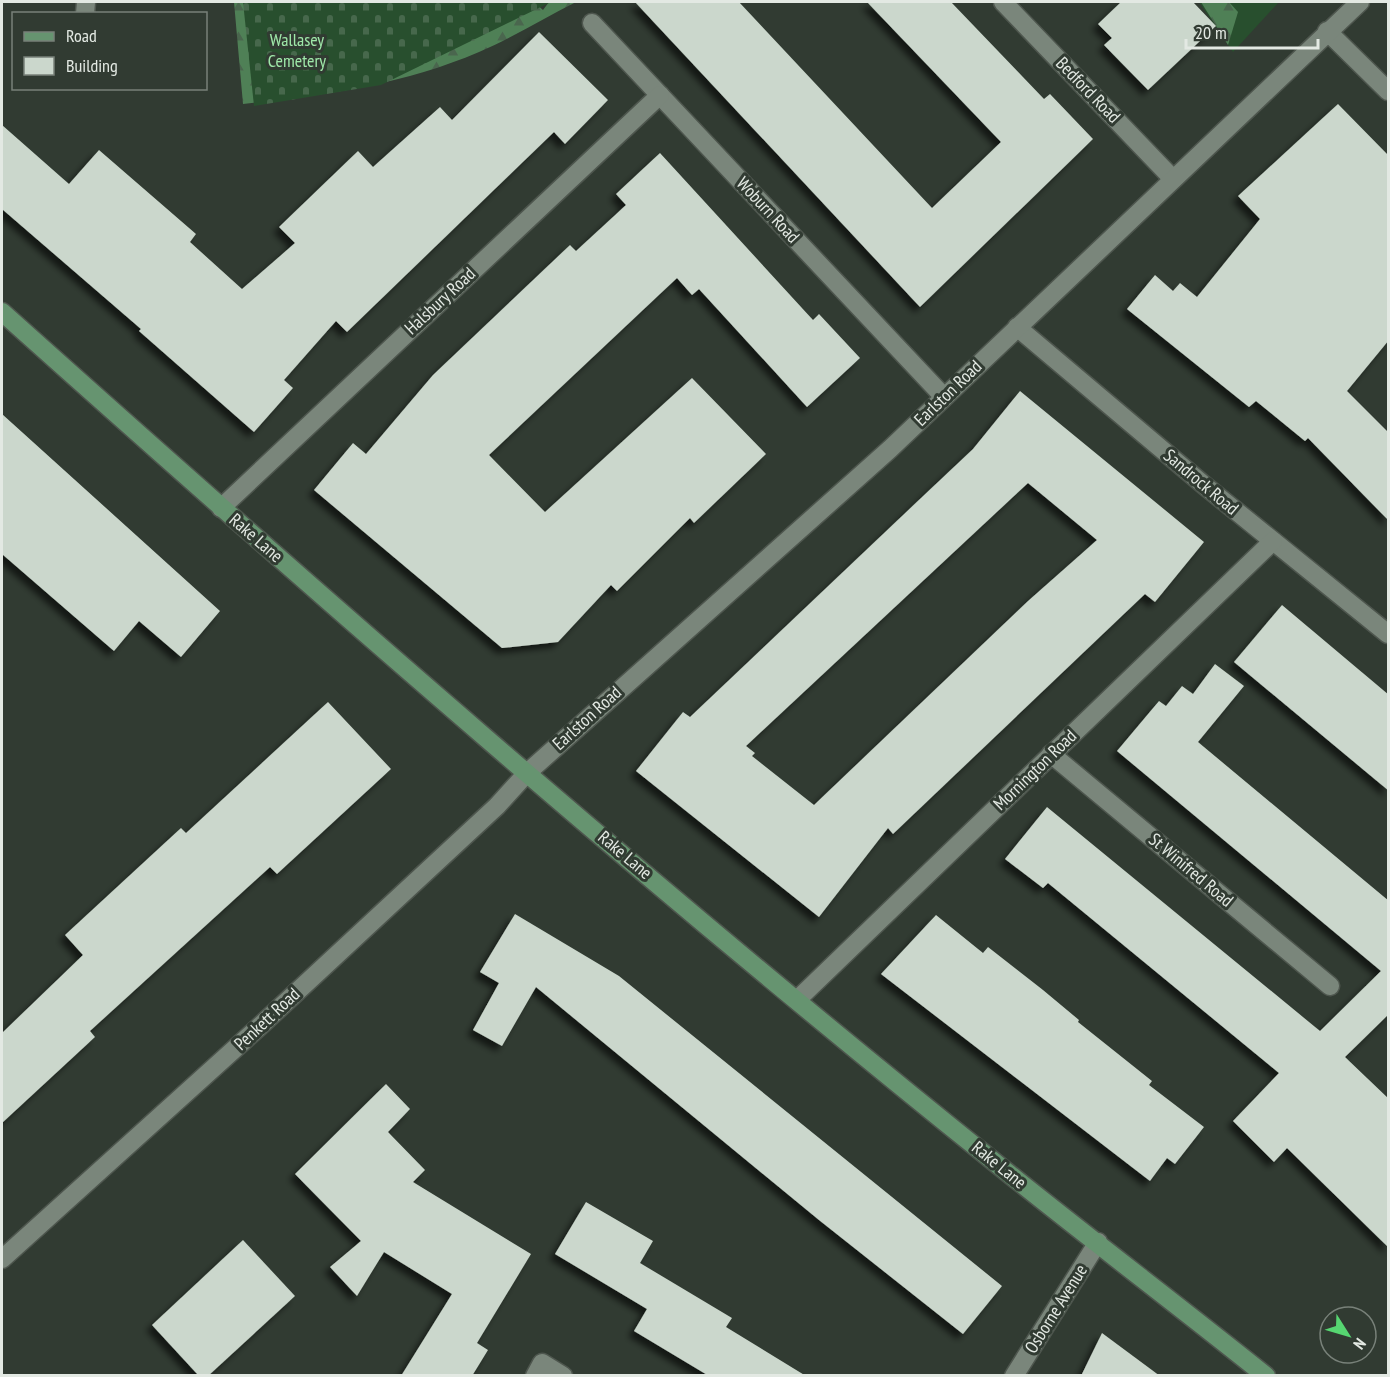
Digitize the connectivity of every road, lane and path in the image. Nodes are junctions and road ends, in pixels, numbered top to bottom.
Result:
1 (1003, 2) edge
2 (1360, 2) edge
3 (592, 23) dead end
4 (1328, 31) junction
5 (1389, 91) edge
6 (660, 95) junction
7 (1173, 179) junction
8 (2, 312) edge
9 (1017, 327) junction
10 (944, 397) junction
11 (221, 508) junction
12 (1273, 541) junction
13 (1389, 634) edge
14 (1051, 754) junction
15 (527, 773) junction
16 (1330, 986) dead end
17 (798, 999) junction
18 (1098, 1242) junction
19 (2, 1259) edge
20 (535, 1376) edge
21 (563, 1376) edge
22 (1014, 1376) edge
23 (1266, 1376) edge

1 - 7 street, Bedford Road
2 - 4 street, Earlston Road
3 - 6 street, Woburn Road
4 - 5 street
4 - 7 street, Earlston Road
6 - 10 street, Woburn Road
6 - 11 street, Halsbury Road
7 - 9 street, Earlston Road
8 - 11 main road, Rake Lane
9 - 10 street, Earlston Road
9 - 12 street, Sandrock Road
10 - 15 street, Earlston Road
11 - 15 main road, Rake Lane
12 - 13 street, Sandrock Road
12 - 14 street, Mornington Road
14 - 16 street, St Winifred Road
14 - 17 street, Mornington Road
15 - 17 main road, Rake Lane
15 - 19 street, Penkett Road
17 - 18 main road, Rake Lane
18 - 22 street, Osborne Avenue
18 - 23 main road, Rake Lane
20 - 21 street

